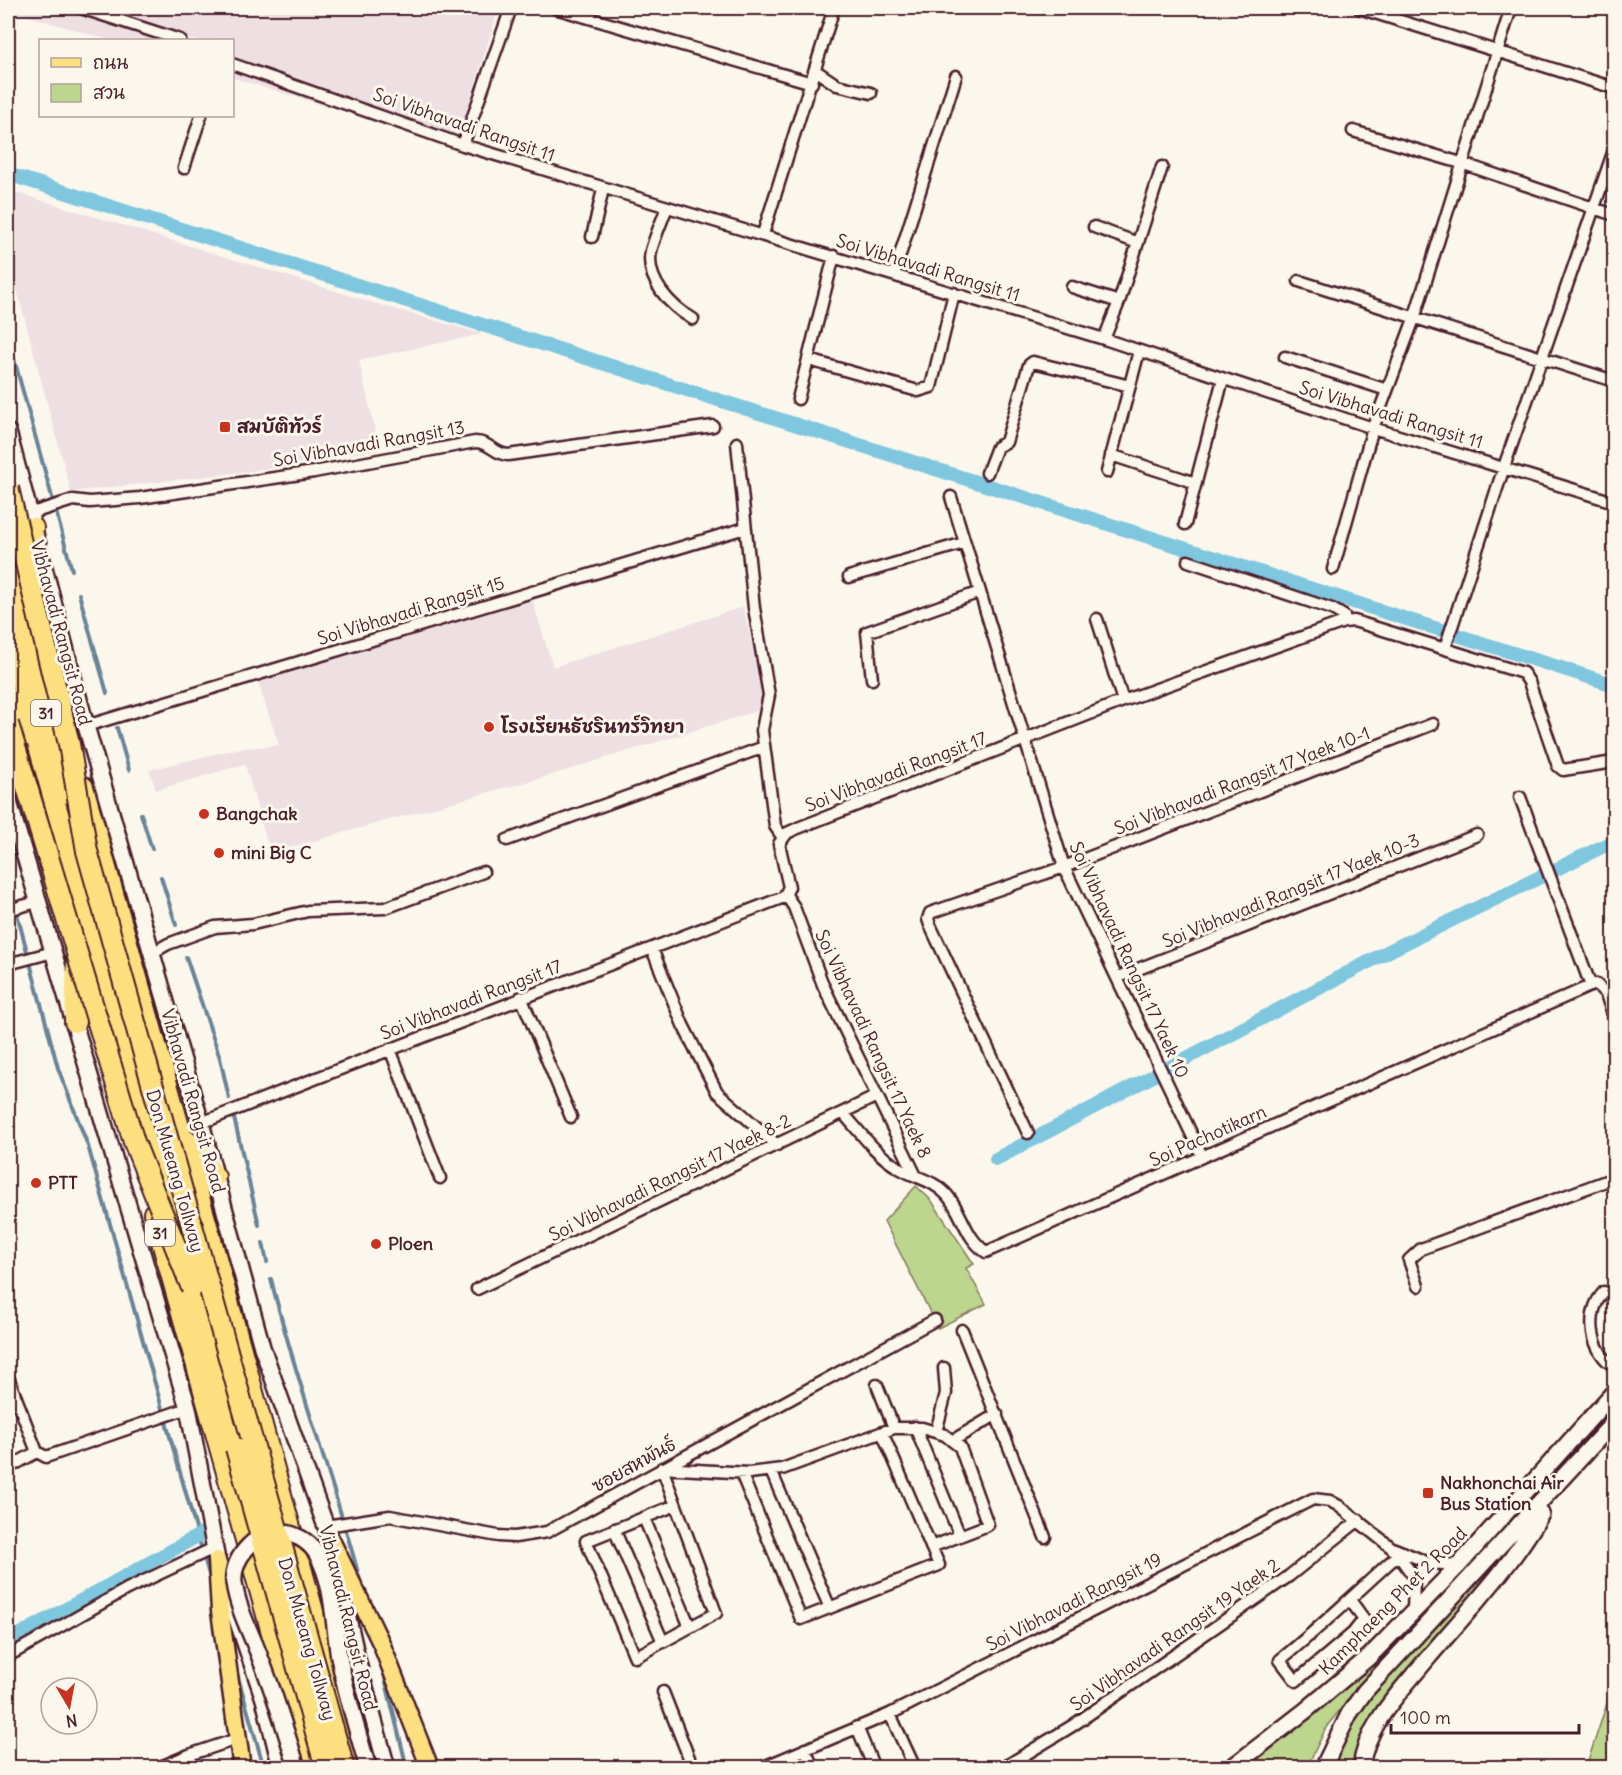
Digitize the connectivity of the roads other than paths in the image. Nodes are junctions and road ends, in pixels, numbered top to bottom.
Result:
1 (81, 8) edge
2 (511, 8) edge
3 (555, 8) edge
4 (834, 8) edge
5 (1359, 8) edge
6 (1511, 8) edge
7 (177, 39) edge
8 (1497, 50) junction
9 (234, 65) edge
10 (816, 71) junction
11 (956, 76) dead end
12 (812, 83) junction
13 (1614, 88) edge
14 (871, 93) dead end
15 (201, 117) edge
16 (1353, 131) dead end
17 (464, 145) junction
18 (1614, 150) edge
19 (1461, 163) junction
20 (1162, 167) dead end
21 (184, 168) dead end
22 (603, 189) junction
23 (667, 207) junction
24 (1594, 208) junction
25 (1614, 214) edge
26 (1094, 227) dead end
27 (763, 234) junction
28 (592, 237) dead end
29 (1138, 243) junction
30 (834, 256) junction
31 (894, 274) junction
32 (1299, 281) dead end
33 (1072, 287) dead end
34 (954, 293) junction
35 (1119, 302) junction
36 (693, 319) dead end
37 (1414, 319) junction
38 (1104, 339) junction
39 (1139, 351) junction
40 (1285, 357) dead end
41 (1541, 357) junction
42 (809, 360) junction
43 (1223, 378) junction
44 (1614, 381) edge
45 (1130, 386) junction
46 (1387, 390) junction
47 (798, 399) dead end
48 (713, 426) dead end
49 (1373, 428) junction
50 (8, 432) edge
51 (737, 443) dead end
52 (1111, 455) junction
53 (1504, 466) junction
54 (1107, 472) dead end
55 (987, 473) dead end
56 (1196, 483) junction
57 (8, 488) edge
58 (951, 497) dead end
59 (1614, 502) edge
60 (8, 520) edge
61 (31, 521) junction
62 (1185, 524) dead end
63 (745, 528) junction
64 (964, 543) junction
65 (1188, 561) dead end
66 (1333, 568) dead end
67 (849, 577) dead end
68 (16, 579) edge
69 (980, 592) junction
70 (1098, 620) dead end
71 (1345, 622) junction
72 (8, 637) edge
73 (1445, 648) junction
74 (872, 679) dead end
75 (8, 699) edge
76 (1123, 701) junction
77 (8, 724) edge
78 (1433, 724) dead end
79 (86, 726) junction
80 (1025, 740) junction
81 (764, 747) junction
82 (1614, 762) edge
83 (1520, 797) dead end
84 (8, 799) edge
85 (10, 819) edge
86 (1477, 834) dead end
87 (783, 838) junction
88 (507, 840) dead end
89 (87, 850) junction
90 (1064, 867) junction
91 (483, 872) dead end
92 (786, 895) junction
93 (38, 902) junction
94 (8, 910) edge
95 (78, 942) junction
96 (652, 949) junction
97 (53, 952) junction
98 (152, 953) junction
99 (8, 964) edge
100 (1118, 977) junction
101 (1591, 986) junction
102 (521, 997) junction
103 (1614, 1018) edge
104 (75, 1022) junction
105 (390, 1049) junction
106 (877, 1096) junction
107 (843, 1113) junction
108 (571, 1117) dead end
109 (201, 1122) junction
110 (181, 1130) junction
111 (1028, 1132) dead end
112 (777, 1145) junction
113 (1202, 1156) junction
114 (916, 1176) junction
115 (215, 1177) junction
116 (440, 1178) dead end
117 (1614, 1178) edge
118 (1418, 1286) dead end
119 (192, 1288) junction
120 (477, 1289) dead end
121 (1604, 1292) dead end
122 (935, 1320) dead end
123 (962, 1330) dead end
124 (1614, 1366) edge
125 (944, 1368) dead end
126 (8, 1377) edge
127 (877, 1385) dead end
128 (1614, 1392) edge
129 (188, 1408) junction
130 (997, 1414) junction
131 (1614, 1422) edge
132 (915, 1427) junction
133 (894, 1428) junction
134 (882, 1432) junction
135 (936, 1432) junction
136 (952, 1441) junction
137 (37, 1452) junction
138 (8, 1468) edge
139 (662, 1468) junction
140 (771, 1471) junction
141 (741, 1473) junction
142 (1552, 1493) junction
143 (676, 1505) junction
144 (644, 1518) junction
145 (1359, 1520) junction
146 (332, 1529) junction
147 (614, 1529) junction
148 (960, 1536) junction
149 (1045, 1538) dead end
150 (931, 1547) junction
151 (1395, 1552) junction
152 (216, 1554) junction
153 (1459, 1565) junction
154 (1350, 1600) junction
155 (830, 1608) junction
156 (1413, 1614) junction
157 (690, 1627) junction
158 (663, 1642) junction
159 (8, 1656) edge
160 (663, 1692) dead end
161 (890, 1714) junction
162 (857, 1727) junction
163 (237, 1739) junction
164 (805, 1749) junction
165 (189, 1755) junction
166 (158, 1767) edge
167 (193, 1767) edge
168 (242, 1767) edge
169 (281, 1767) edge
170 (297, 1767) edge
171 (310, 1767) edge
172 (326, 1767) edge
173 (344, 1767) edge
174 (356, 1767) edge
175 (368, 1767) edge
176 (387, 1767) edge
177 (430, 1767) edge
178 (693, 1767) edge
179 (760, 1767) edge
180 (813, 1767) edge
181 (874, 1767) edge
182 (915, 1767) edge
183 (1003, 1767) edge
184 (1231, 1767) edge
185 (1323, 1767) edge
186 (1361, 1767) edge

1 - 7 street
2 - 17 street
3 - 12 street
4 - 10 street
5 - 8 street
6 - 8 street
8 - 13 street
8 - 19 street
9 - 17 street, Soi Vibhavadi Rangsit 11
10 - 12 street
10 - 14 street
11 - 31 street
12 - 27 street
15 - 21 street
16 - 19 street
17 - 22 street, Soi Vibhavadi Rangsit 11
18 - 24 street
19 - 24 street
19 - 37 street
20 - 29 street
22 - 23 street, Soi Vibhavadi Rangsit 11
22 - 28 street
23 - 27 street, Soi Vibhavadi Rangsit 11
23 - 36 street
24 - 25 street
24 - 41 street
26 - 29 street
27 - 30 street, Soi Vibhavadi Rangsit 11
29 - 35 street
30 - 31 street, Soi Vibhavadi Rangsit 11
30 - 42 street
31 - 34 street, Soi Vibhavadi Rangsit 11
32 - 37 street
33 - 35 street
34 - 38 street, Soi Vibhavadi Rangsit 11
34 - 42 street
35 - 38 street
37 - 41 street
37 - 46 street
38 - 39 street, Soi Vibhavadi Rangsit 11
39 - 43 street, Soi Vibhavadi Rangsit 11
39 - 45 street
40 - 46 street
41 - 44 street
41 - 53 street
42 - 47 street
43 - 49 street, Soi Vibhavadi Rangsit 11
43 - 56 street
45 - 52 street
45 - 55 street
46 - 49 street
48 - 61 street, Soi Vibhavadi Rangsit 13
49 - 53 street, Soi Vibhavadi Rangsit 11
49 - 66 street
50 - 61 main road, Vibhavadi Rangsit Road / 31
51 - 63 street
52 - 54 street
52 - 56 street
53 - 59 street, Soi Vibhavadi Rangsit 11
53 - 73 street
56 - 62 street
57 - 89 highway, bridge
58 - 64 street, Soi Vibhavadi Rangsit 17 Yaek 10
60 - 68 highway, Vibhavadi Rangsit Road / 31
61 - 68 highway
61 - 79 main road, Vibhavadi Rangsit Road / 31
63 - 79 street, Soi Vibhavadi Rangsit 15
63 - 81 street
64 - 67 street
64 - 69 street, Soi Vibhavadi Rangsit 17 Yaek 10
65 - 71 street
68 - 89 highway, Don Mueang Tollway / 31, bridge
68 - 110 highway, Vibhavadi Rangsit Road / 31
69 - 74 street
69 - 80 street, Soi Vibhavadi Rangsit 17 Yaek 10
70 - 76 street
71 - 73 street, Soi Vibhavadi Rangsit 17
71 - 76 street, Soi Vibhavadi Rangsit 17
72 - 119 highway, Don Mueang Tollway / 31, bridge
73 - 82 street, Soi Vibhavadi Rangsit 17
75 - 95 highway, 31
76 - 80 street, Soi Vibhavadi Rangsit 17
77 - 119 highway, bridge
78 - 90 street, Soi Vibhavadi Rangsit 17 Yaek 10-1
79 - 98 main road, Vibhavadi Rangsit Road / 31
80 - 87 street, Soi Vibhavadi Rangsit 17
80 - 90 street, Soi Vibhavadi Rangsit 17 Yaek 10
81 - 87 street
81 - 88 street
83 - 101 street
84 - 85 main road, 31
85 - 93 main road, 31
86 - 100 street, Soi Vibhavadi Rangsit 17 Yaek 10-3
87 - 92 street
89 - 173 highway, Don Mueang Tollway / 31, bridge
90 - 100 street, Soi Vibhavadi Rangsit 17 Yaek 10
90 - 111 street, Soi Vibhavadi Rangsit 17 Yaek 10-1
91 - 98 street
92 - 96 street, Soi Vibhavadi Rangsit 17
92 - 106 street, Soi Vibhavadi Rangsit 17 Yaek 8
93 - 94 street
93 - 97 main road, 31
95 - 104 highway
95 - 171 highway, 31
96 - 102 street, Soi Vibhavadi Rangsit 17
96 - 112 street
97 - 99 street
97 - 104 main road, 31
98 - 109 main road, Vibhavadi Rangsit Road / 31
100 - 113 street, Soi Vibhavadi Rangsit 17 Yaek 10
101 - 103 street
101 - 113 street, Soi Pachotikarn
102 - 105 street, Soi Vibhavadi Rangsit 17
102 - 108 street
104 - 129 main road, 31
105 - 109 street, Soi Vibhavadi Rangsit 17
105 - 116 street
106 - 107 street, Soi Vibhavadi Rangsit 17 Yaek 8-2
106 - 114 street, Soi Vibhavadi Rangsit 17 Yaek 8
107 - 112 street, Soi Vibhavadi Rangsit 17 Yaek 8-2
107 - 114 street, Soi Pachotikarn
109 - 115 main road, Vibhavadi Rangsit Road / 31
110 - 115 highway
110 - 174 highway, Vibhavadi Rangsit Road / 31
112 - 120 street, Soi Vibhavadi Rangsit 17 Yaek 8-2
113 - 114 street, Soi Pachotikarn
115 - 146 main road, Vibhavadi Rangsit Road / 31
117 - 118 street
119 - 172 highway, Don Mueang Tollway / 31, bridge
121 - 124 street
122 - 139 street, ซอยสหพันธ์
123 - 130 street
125 - 135 street
126 - 137 street
127 - 133 street
128 - 153 main road, Kamphaeng Phet 2 Road
129 - 137 street
129 - 152 main road, 31
130 - 136 street
130 - 149 street
131 - 142 main road
132 - 133 street
132 - 135 street
132 - 148 street
133 - 134 street
134 - 140 street
134 - 150 street
135 - 136 street
136 - 148 street
137 - 138 street
139 - 141 street
139 - 143 street
139 - 146 street, ซอยสหพันธ์
140 - 141 street
140 - 155 street
141 - 155 street
142 - 185 main road
142 - 186 main road
143 - 144 street
143 - 157 street
144 - 147 street
144 - 157 street
145 - 151 street, Soi Vibhavadi Rangsit 19
145 - 161 street, Soi Vibhavadi Rangsit 19
145 - 183 street, Soi Vibhavadi Rangsit 19 Yaek 2
146 - 176 main road, Vibhavadi Rangsit Road / 31
146 - 177 main road
147 - 158 street
147 - 158 street
148 - 150 street
150 - 155 street
151 - 153 street, Soi Vibhavadi Rangsit 19
151 - 154 street
151 - 156 street, Soi Vibhavadi Rangsit 19
152 - 159 street
152 - 163 main road
152 - 169 main road, 31
153 - 156 main road, Kamphaeng Phet 2 Road
154 - 154 street
156 - 184 main road, Kamphaeng Phet 2 Road
157 - 158 street
160 - 178 street
161 - 162 street, Soi Vibhavadi Rangsit 19
161 - 182 street
162 - 164 street, Soi Vibhavadi Rangsit 19
162 - 181 street
163 - 165 street
163 - 168 main road
164 - 179 street, Soi Vibhavadi Rangsit 19
164 - 180 street
165 - 166 street
165 - 167 street
170 - 175 main road, bridge

